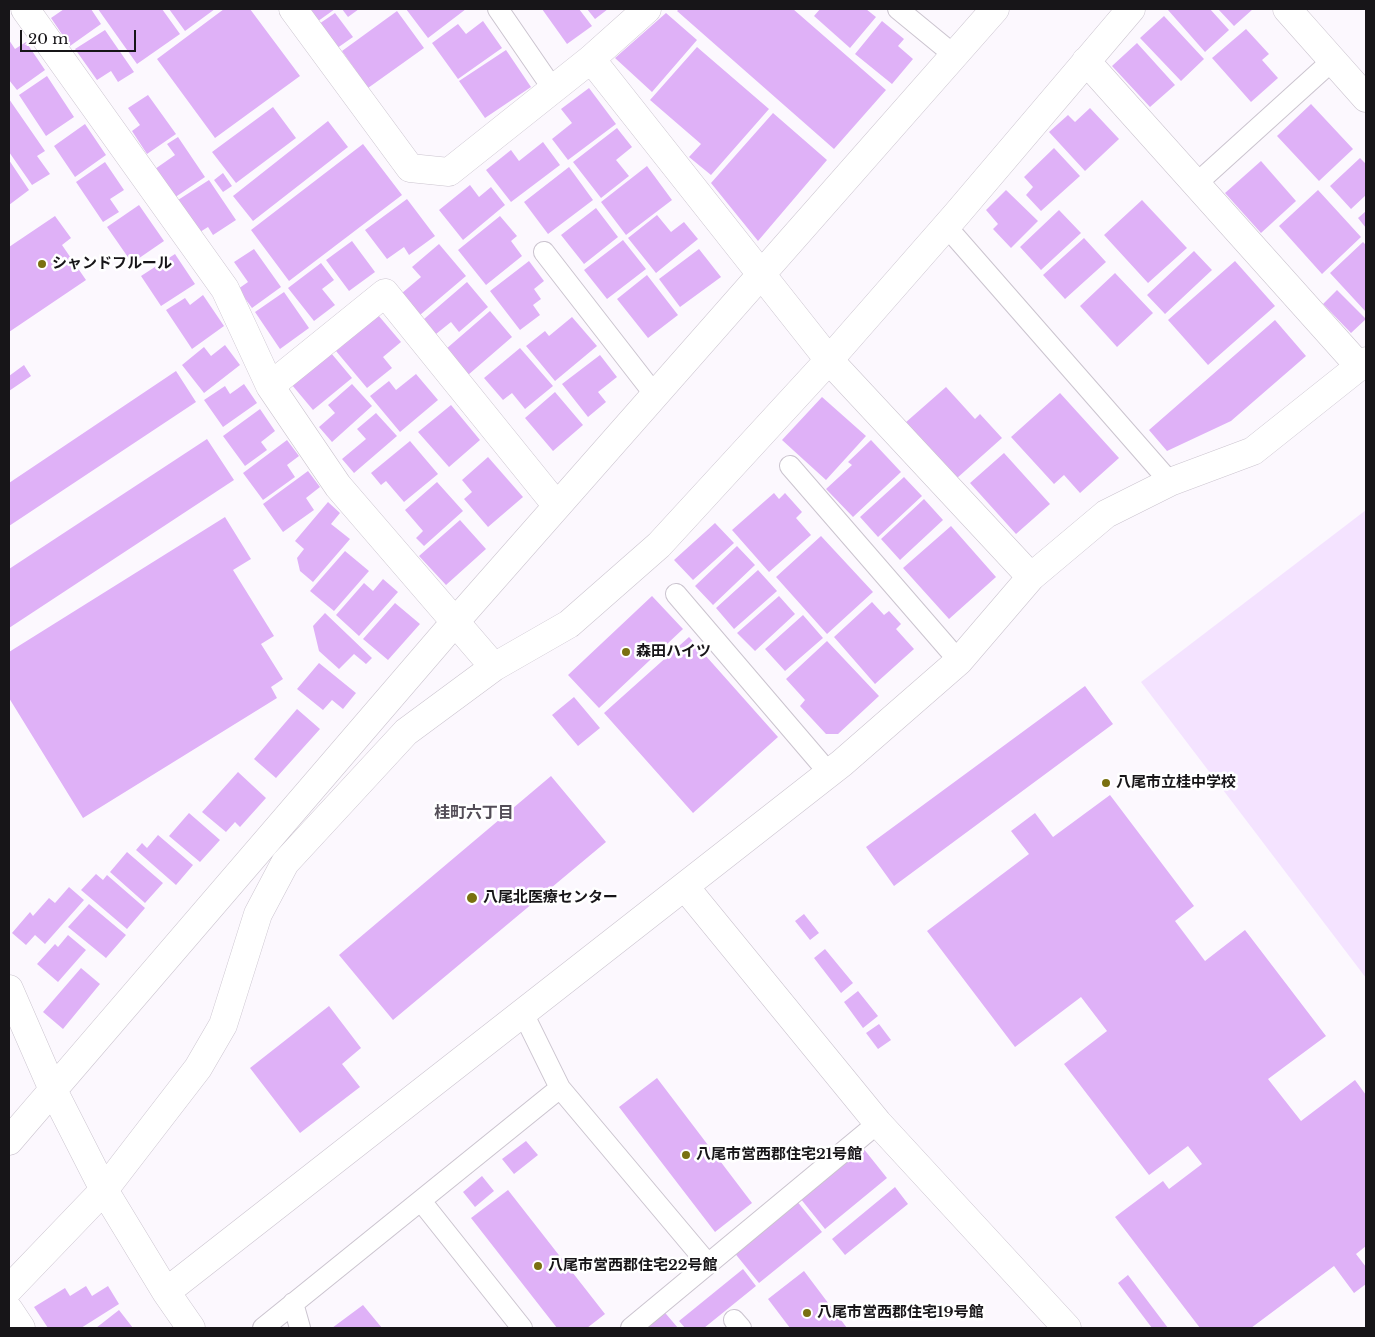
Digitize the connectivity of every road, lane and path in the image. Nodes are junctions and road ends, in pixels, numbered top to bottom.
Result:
1 (25, 9) edge
2 (293, 9) edge
3 (647, 9) edge
4 (898, 9) edge
5 (995, 9) edge
6 (1132, 9) edge
7 (1288, 9) edge
8 (501, 10) edge
9 (954, 55) junction
10 (591, 60) junction
11 (1333, 60) junction
12 (1086, 61) junction
13 (553, 90) junction
14 (1366, 98) edge
15 (1196, 184) junction
16 (946, 226) junction
17 (544, 252) dead end
18 (762, 275) junction
19 (829, 360) junction
20 (1363, 364) edge
21 (270, 386) junction
22 (655, 395) junction
23 (790, 466) dead end
24 (1170, 482) junction
25 (557, 506) junction
26 (1032, 577) junction
27 (676, 594) dead end
28 (455, 622) junction
29 (959, 661) junction
30 (494, 667) junction
31 (829, 773) junction
32 (685, 887) junction
33 (9, 989) edge
34 (523, 1013) junction
35 (560, 1088) junction
36 (53, 1090) junction
37 (878, 1123) junction
38 (9, 1140) edge
39 (104, 1190) junction
40 (421, 1201) junction
41 (708, 1264) junction
42 (9, 1288) edge
43 (166, 1292) junction
44 (293, 1303) junction
45 (9, 1310) edge
46 (21, 1328) edge
47 (191, 1328) edge
48 (263, 1328) edge
49 (300, 1328) edge
50 (522, 1328) edge
51 (631, 1328) edge
52 (1067, 1328) edge

1 - 21 street
2 - 13 street
3 - 10 street
4 - 9 lane
5 - 9 street
6 - 12 street
7 - 11 street
8 - 13 lane
9 - 18 street
10 - 13 street
10 - 18 street
11 - 14 street
11 - 15 lane
12 - 15 street
12 - 16 street
15 - 20 street
16 - 19 street
16 - 24 lane
17 - 22 lane
18 - 19 street
18 - 22 street
19 - 26 street
19 - 30 street
20 - 24 street
21 - 25 street
21 - 28 street
22 - 25 street
23 - 29 lane
24 - 26 street
25 - 28 street
26 - 29 street
27 - 31 lane
28 - 30 street
28 - 36 street
29 - 31 street
30 - 39 street
31 - 32 street
32 - 34 street
32 - 37 street
33 - 36 street
34 - 35 lane
34 - 43 street
35 - 40 lane
35 - 41 lane
36 - 38 street
36 - 39 street
37 - 41 lane
37 - 52 street
39 - 42 street
39 - 43 street
40 - 44 lane
40 - 50 lane
41 - 51 lane
43 - 47 street
44 - 48 lane
44 - 49 lane
45 - 46 street

